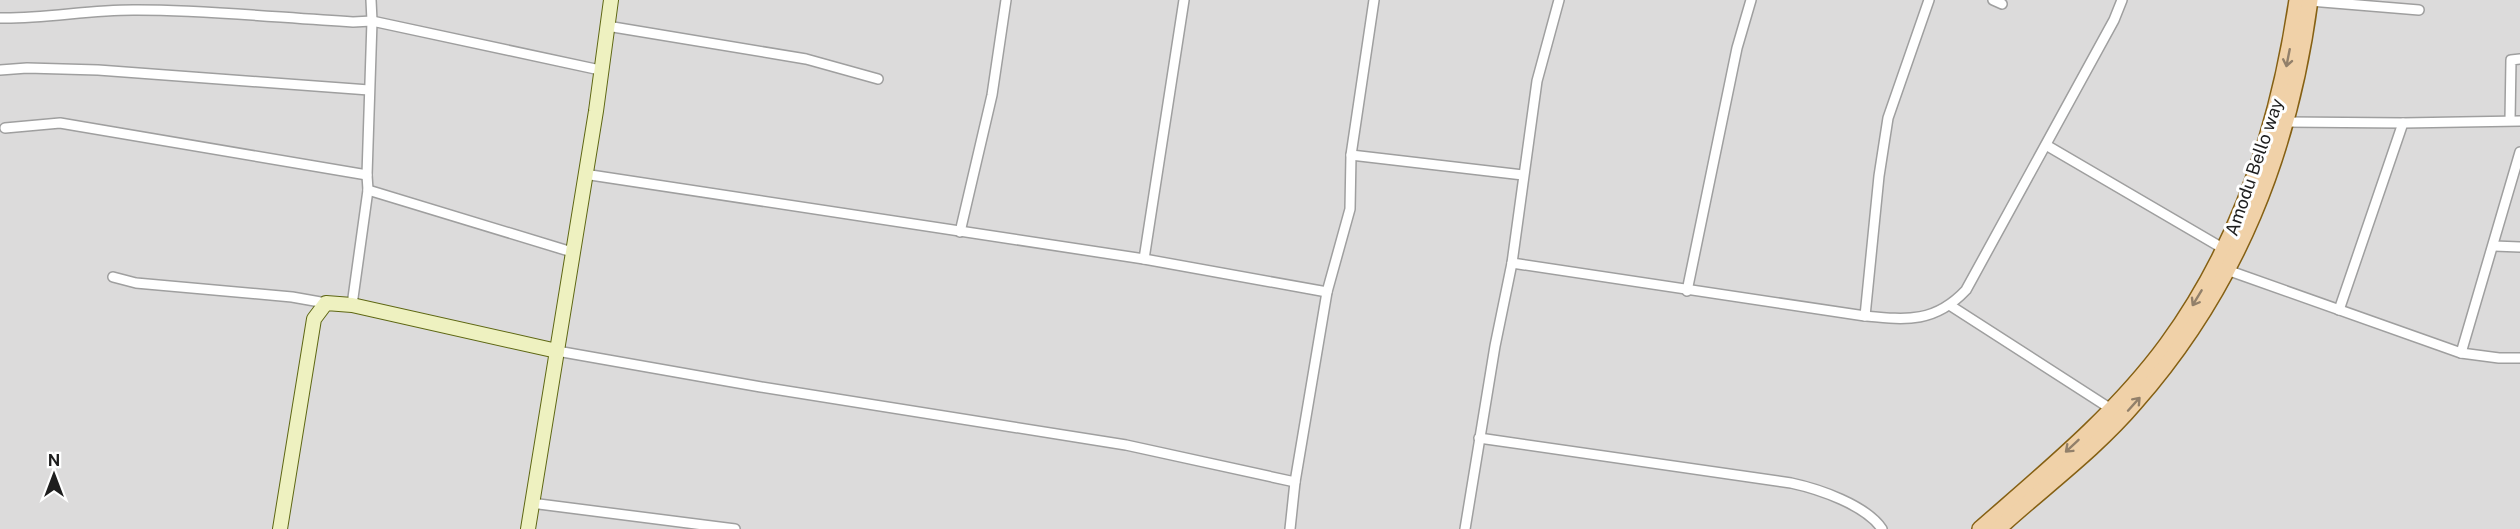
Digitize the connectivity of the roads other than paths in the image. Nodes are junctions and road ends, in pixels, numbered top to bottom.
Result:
1 (370, 0) edge
2 (611, 0) edge
3 (1006, 0) edge
4 (1184, 0) edge
5 (1374, 0) edge
6 (1559, 0) edge
7 (1751, 0) edge
8 (1929, 0) edge
9 (2122, 0) edge
10 (2297, 0) edge
11 (2310, 0) edge
12 (2419, 10) dead end
13 (0, 18) edge
14 (372, 21) junction
15 (607, 26) junction
16 (2520, 59) edge
17 (600, 69) junction
18 (0, 70) edge
19 (878, 79) dead end
20 (369, 90) junction
21 (2515, 120) edge
22 (2285, 122) junction
23 (2403, 123) junction
24 (5, 128) dead end
25 (2046, 145) junction
26 (2520, 152) edge
27 (1351, 155) junction
28 (584, 174) junction
29 (367, 175) junction
30 (1523, 175) junction
31 (368, 190) junction
32 (960, 232) junction
33 (2494, 246) junction
34 (2520, 247) edge
35 (2224, 249) junction
36 (572, 252) junction
37 (1144, 259) junction
38 (1512, 263) junction
39 (2227, 270) junction
40 (113, 277) dead end
41 (1687, 291) junction
42 (1327, 292) junction
43 (326, 303) junction
44 (352, 305) junction
45 (1951, 306) junction
46 (2339, 310) junction
47 (1865, 316) junction
48 (556, 351) junction
49 (2461, 353) junction
50 (2520, 358) edge
51 (2111, 409) junction
52 (1479, 438) junction
53 (1295, 482) junction
54 (531, 503) junction
55 (280, 529) edge
56 (528, 529) edge
57 (735, 529) edge
58 (1290, 529) edge
59 (1465, 529) edge
60 (1882, 529) edge
61 (1980, 529) edge
62 (1998, 529) edge

1 - 14 street
2 - 15 street
3 - 32 street
4 - 37 street
5 - 27 street
6 - 30 street
7 - 41 street
8 - 47 street
9 - 25 street
10 -> 35 main road, Amodu Bello way
11 - 12 street
11 - 22 main road, Amodu Bello way
13 - 14 street
14 - 17 street
14 - 20 street
15 - 17 street
15 - 19 street
16 - 21 street
17 - 28 street
18 - 20 street
20 - 29 street
21 - 23 street
22 - 23 street
22 - 39 main road, Amodu Bello way
23 - 46 street
24 - 29 street
25 - 35 street
25 - 45 street
26 - 33 street
27 - 30 street
27 - 42 street
28 - 32 street
28 - 36 street
29 - 31 street
30 - 38 street
31 - 36 street
31 - 44 street
32 - 37 street
33 - 34 street
33 - 49 street
35 -> 51 main road, Amodu Bello way
36 - 48 street
37 - 42 street
38 - 41 street
38 - 52 street
39 - 46 street
62 -> 39 main road, Amodu Bello way
40 - 43 street
41 - 47 street
42 - 53 street
43 - 44 street
43 - 55 street
44 - 48 street
45 - 47 street
45 - 51 street
46 - 49 street
48 - 53 street
48 - 54 street
49 - 50 street
51 -> 61 main road, Amodu Bello way
52 - 59 street
52 - 60 street
53 - 58 street
54 - 56 street
54 - 57 street

